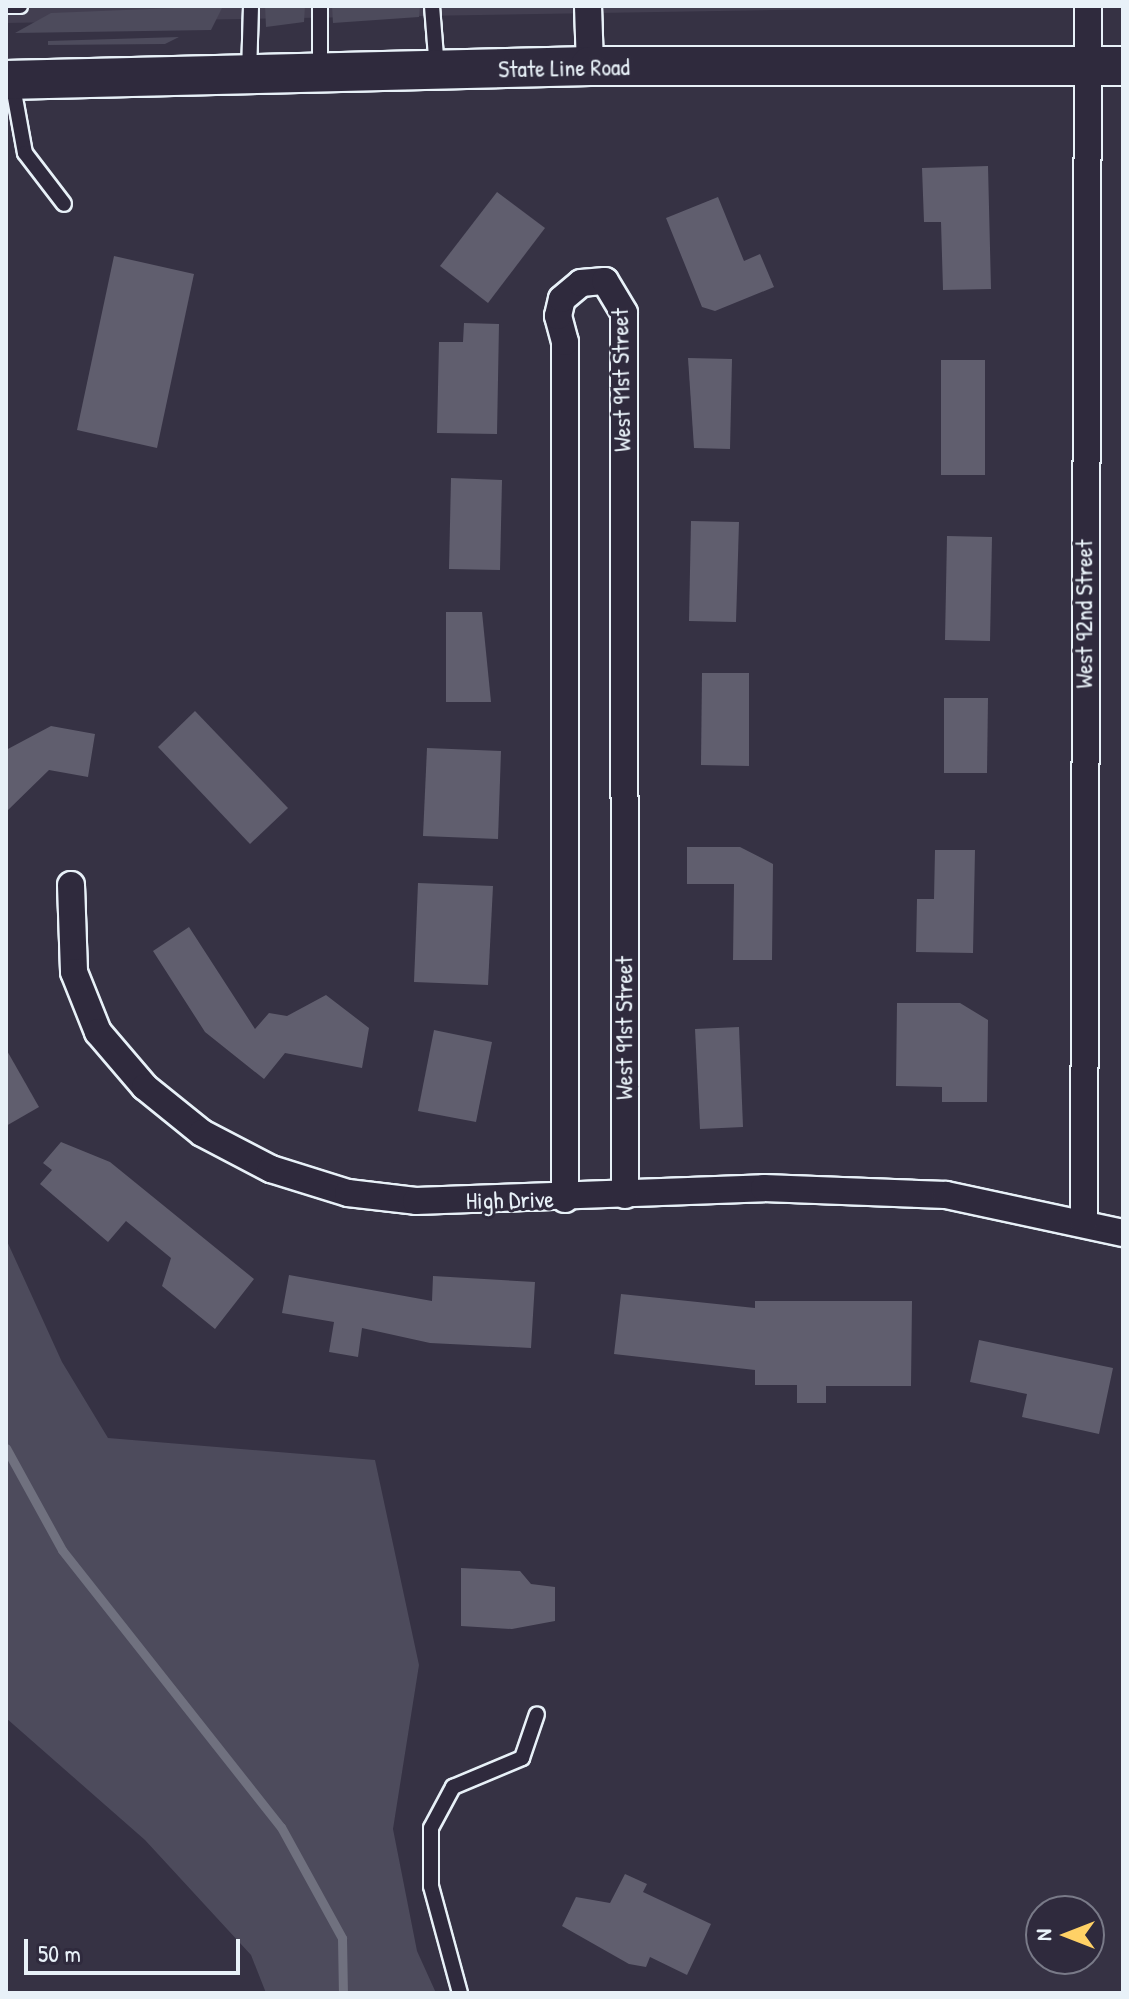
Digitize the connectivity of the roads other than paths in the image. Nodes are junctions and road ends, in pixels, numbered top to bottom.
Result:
1 (6, 6) edge
2 (20, 6) edge
3 (251, 6) edge
4 (320, 6) edge
5 (432, 6) edge
6 (588, 6) edge
7 (1088, 6) edge
8 (590, 66) junction
9 (1105, 66) edge
10 (437, 71) junction
11 (320, 73) junction
12 (249, 75) junction
13 (9, 80) edge
14 (64, 204) dead end
15 (71, 885) dead end
16 (625, 1195) junction
17 (565, 1199) junction
18 (1084, 1223) junction
19 (1123, 1233) edge
20 (537, 1714) dead end
21 (460, 1993) edge

1 - 2 lane
3 - 12 lane
4 - 11 lane
5 - 10 lane
6 - 8 street
7 - 9 street, West 92nd Street
8 - 9 main road, State Line Road
8 - 10 main road, State Line Road
9 - 18 street, West 92nd Street
10 - 11 main road, State Line Road
11 - 12 main road, State Line Road
12 - 13 main road, State Line Road
13 - 14 lane
15 - 17 street, High Drive
16 - 17 street, High Drive
16 - 17 street, West 91st Street
16 - 18 street, High Drive
18 - 19 street, High Drive
20 - 21 lane

